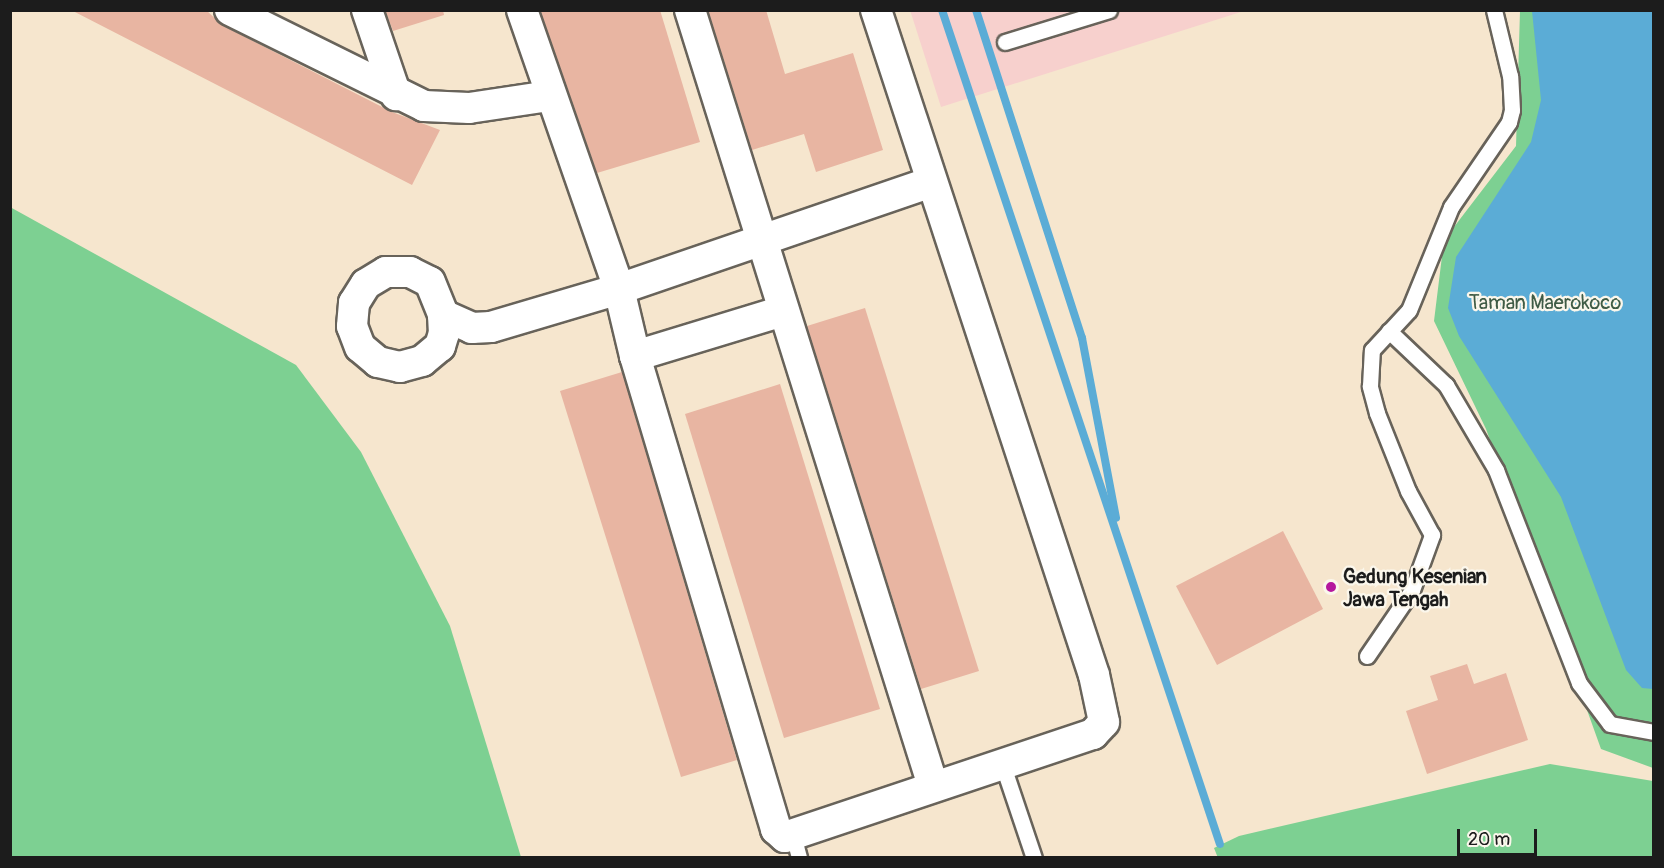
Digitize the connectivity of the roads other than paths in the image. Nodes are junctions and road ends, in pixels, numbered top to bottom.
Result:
1 (230, 10) edge
2 (367, 10) edge
3 (522, 10) edge
4 (690, 10) edge
5 (876, 10) edge
6 (1109, 10) edge
7 (1494, 10) edge
8 (1005, 42) dead end
9 (396, 95) junction
10 (549, 96) junction
11 (929, 183) junction
12 (759, 238) junction
13 (619, 289) junction
14 (783, 311) junction
15 (443, 315) dead end
16 (1389, 331) junction
17 (635, 356) junction
18 (1367, 656) dead end
19 (1653, 732) edge
20 (1002, 763) junction
21 (933, 786) junction
22 (796, 846) edge
23 (1034, 858) edge

1 - 9 street
2 - 9 street
3 - 10 street
4 - 12 street
5 - 11 street
6 - 8 lane
7 - 16 lane
9 - 10 street
10 - 13 street
11 - 12 street
11 - 20 street
12 - 13 street
12 - 14 street
13 - 15 street
13 - 17 street
14 - 17 street
14 - 21 street
16 - 18 lane
16 - 19 lane
17 - 22 street
20 - 21 street
20 - 23 lane
21 - 22 street

